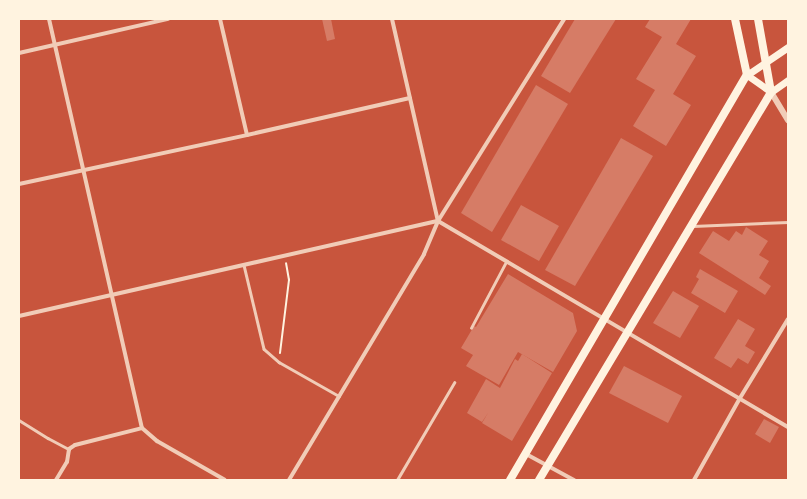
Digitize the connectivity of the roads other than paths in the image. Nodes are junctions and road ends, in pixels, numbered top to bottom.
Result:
1 (48, 19) edge
2 (168, 19) edge
3 (220, 19) edge
4 (392, 19) edge
5 (564, 19) edge
6 (735, 19) edge
7 (758, 19) edge
8 (55, 45) junction
9 (788, 47) edge
10 (19, 53) edge
11 (767, 62) junction
12 (747, 75) junction
13 (788, 80) edge
14 (771, 92) junction
15 (410, 98) junction
16 (788, 120) edge
17 (247, 135) junction
18 (84, 169) junction
19 (19, 184) edge
20 (438, 221) junction
21 (788, 222) edge
22 (691, 226) junction
23 (506, 262) junction
24 (244, 265) junction
25 (113, 295) junction
26 (19, 316) edge
27 (788, 319) edge
28 (604, 320) junction
29 (471, 328) dead end
30 (627, 333) junction
31 (454, 383) dead end
32 (339, 396) junction
33 (740, 398) junction
34 (19, 420) edge
35 (788, 427) edge
36 (142, 428) junction
37 (68, 449) junction
38 (525, 453) junction
39 (548, 465) junction
40 (56, 480) edge
41 (225, 480) edge
42 (289, 480) edge
43 (397, 480) edge
44 (510, 480) edge
45 (539, 480) edge
46 (574, 480) edge
47 (694, 480) edge

1 - 8 street
2 - 8 street
3 - 17 street
4 - 15 street
5 - 20 street
6 - 12 main road
7 - 11 main road
8 - 10 street
8 - 18 street
9 - 11 main road
11 - 12 main road
11 - 14 main road
12 - 14 main road
12 - 28 main road
13 - 14 main road
14 - 16 street
14 - 22 main road
15 - 17 street
15 - 20 street
17 - 18 street
18 - 19 street
18 - 25 street
20 - 23 street
20 - 24 street
20 - 32 street
21 - 22 lane
22 - 30 main road
23 - 28 street
23 - 29 lane
24 - 25 street
24 - 32 lane
25 - 26 street
25 - 36 street
27 - 33 street
28 - 30 street
28 - 38 main road
30 - 33 street
30 - 39 main road
31 - 43 lane
32 - 42 street
33 - 35 street
33 - 47 street
34 - 37 lane
36 - 37 street
36 - 41 street
37 - 40 street
38 - 39 street
38 - 44 main road
39 - 45 main road
39 - 46 street

